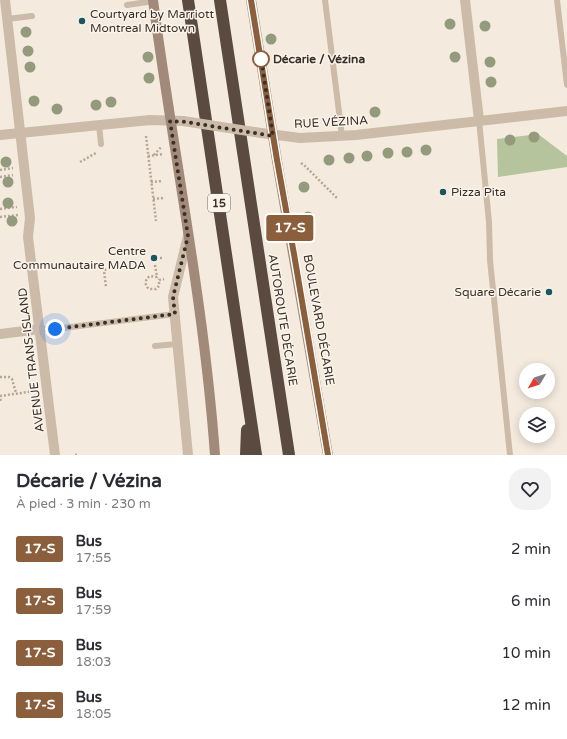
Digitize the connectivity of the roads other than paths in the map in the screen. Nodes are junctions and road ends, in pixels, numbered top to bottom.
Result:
1 (5, 0) edge
2 (188, 0) edge
3 (220, 0) edge
4 (251, 0) edge
5 (325, 0) edge
6 (465, 0) edge
7 (558, 0) edge
8 (153, 1) edge
9 (127, 5) dead end
10 (32, 16) dead end
11 (7, 19) junction
12 (567, 85) edge
13 (567, 111) edge
14 (479, 120) junction
15 (170, 121) junction
16 (99, 125) junction
17 (20, 132) junction
18 (0, 135) edge
19 (273, 136) junction
20 (342, 136) junction
21 (101, 144) dead end
22 (188, 236) junction
23 (175, 314) junction
24 (40, 329) junction
25 (0, 334) edge
26 (177, 344) junction
27 (155, 346) dead end
28 (248, 399) junction
29 (55, 455) edge
30 (188, 455) edge
31 (215, 455) edge
32 (246, 455) edge
33 (256, 455) edge
34 (289, 455) edge
35 (328, 455) edge
36 (510, 455) edge

1 - 11 street, AVENUE TRANS-ISLAND
2 - 28 highway, 15
3 - 34 highway, AUTOROUTE DÉCARIE
4 - 19 main road, BOULEVARD DÉCARIE
5 - 20 lane
6 - 14 street
7 - 12 lane
8 - 9 lane
8 - 15 main road
10 - 11 lane
11 - 17 street, AVENUE TRANS-ISLAND
13 - 14 street, RUE VÉZINA
14 - 20 street, RUE VÉZINA
14 - 36 lane
15 - 16 street, RUE VÉZINA
15 - 19 street, RUE VÉZINA, bridge
15 - 22 main road
16 - 17 street, RUE VÉZINA
16 - 21 lane
17 - 18 street, RUE VÉZINA
17 - 24 street, AVENUE TRANS-ISLAND
19 - 20 street, RUE VÉZINA
19 - 35 main road, BOULEVARD DÉCARIE
22 - 23 street
22 - 31 main road
23 - 24 lane
23 - 26 street
24 - 25 street
24 - 29 street, AVENUE TRANS-ISLAND
26 - 27 lane
26 - 30 street
28 - 32 highway
28 - 33 highway, 15

